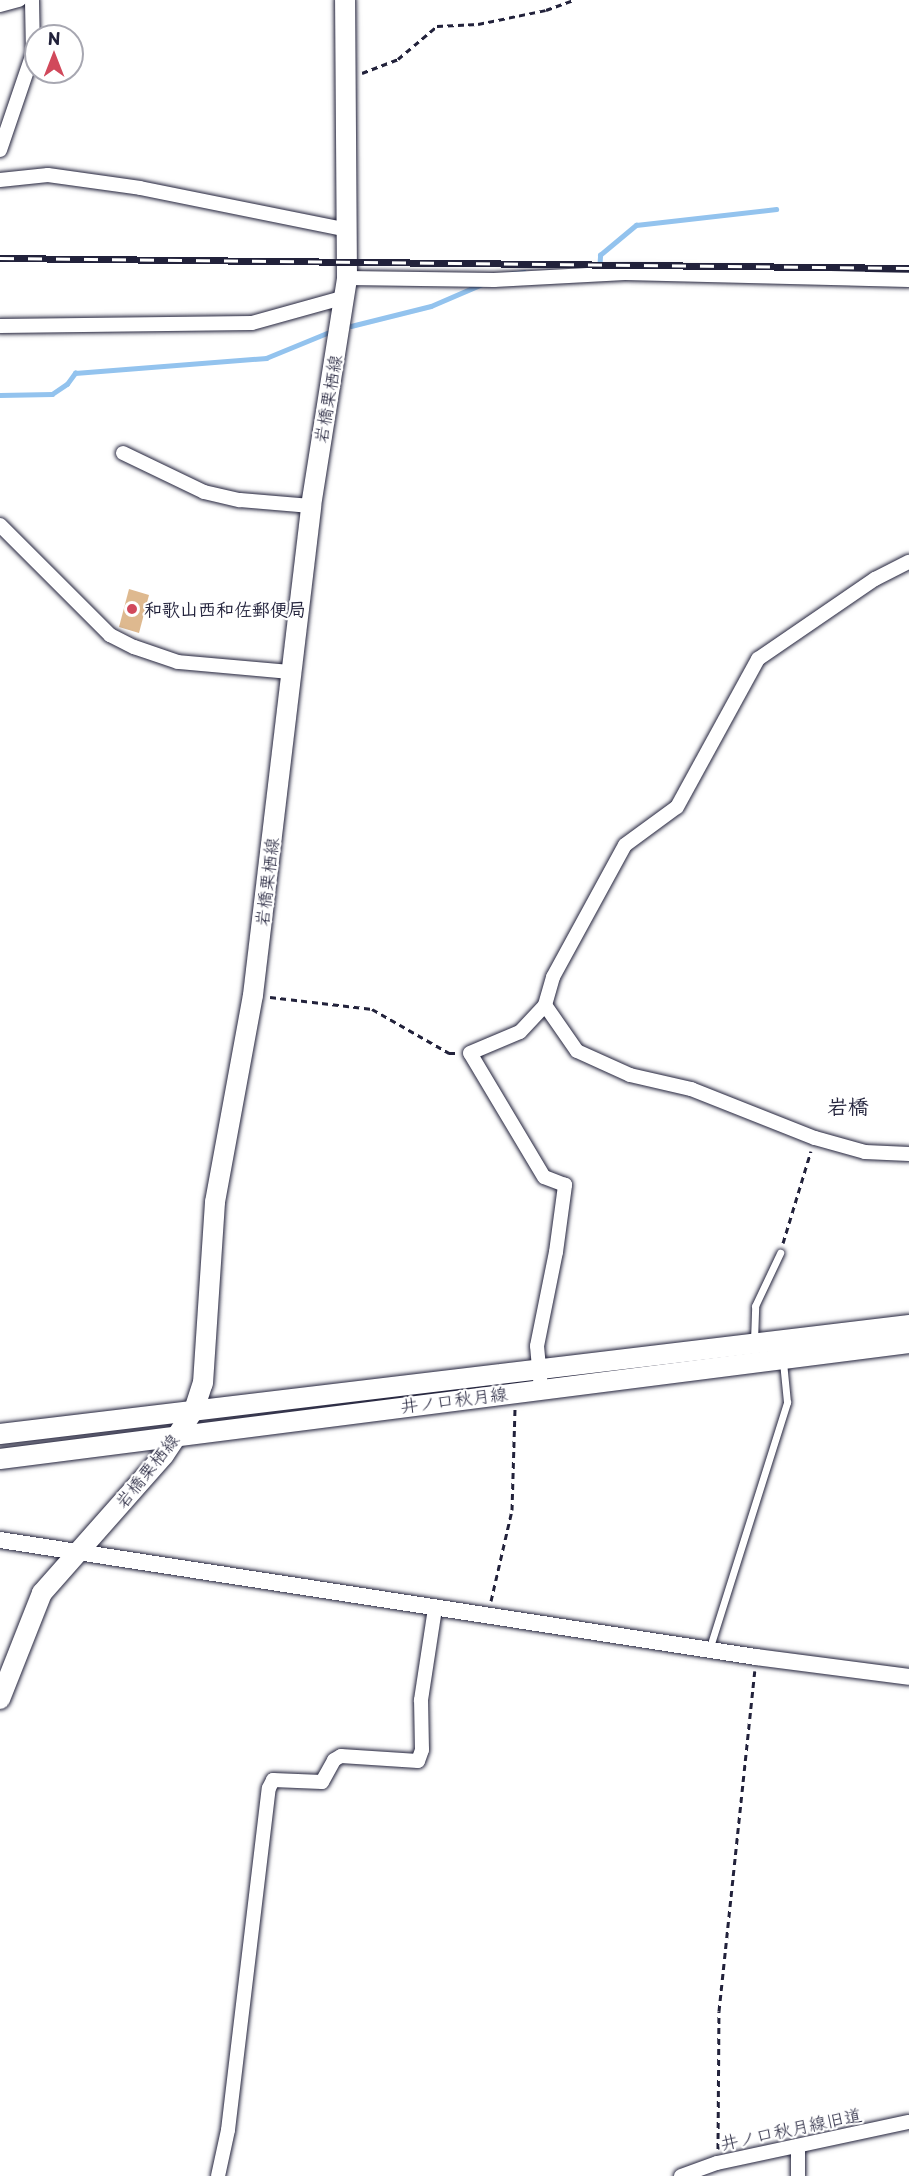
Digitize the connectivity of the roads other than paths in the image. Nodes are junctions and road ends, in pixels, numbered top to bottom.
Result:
1 (19, 0) edge
2 (32, 0) edge
3 (345, 0) edge
4 (0, 5) edge
5 (0, 150) edge
6 (0, 180) edge
7 (349, 230) junction
8 (909, 280) edge
9 (346, 287) junction
10 (0, 326) edge
11 (123, 453) dead end
12 (311, 506) junction
13 (0, 525) edge
14 (909, 562) edge
15 (289, 672) junction
16 (545, 1005) junction
17 (909, 1154) edge
18 (780, 1253) road end
19 (909, 1325) edge
20 (909, 1343) edge
21 (754, 1344) junction
22 (783, 1359) junction
23 (539, 1380) junction
24 (194, 1410) junction
25 (0, 1434) edge
26 (177, 1435) junction
27 (0, 1459) edge
28 (0, 1540) edge
29 (79, 1549) junction
30 (435, 1608) junction
31 (709, 1650) junction
32 (909, 1677) edge
33 (0, 1699) edge
34 (909, 2122) edge
35 (798, 2146) junction
36 (218, 2176) edge
37 (681, 2176) edge
38 (798, 2176) edge

1 - 4 street
2 - 5 street
3 - 7 main road, 岩橋栗栖線
6 - 7 street
7 - 9 main road, 岩橋栗栖線
8 - 9 street
9 - 10 street
9 - 12 main road, 岩橋栗栖線
11 - 12 street
12 - 15 main road, 岩橋栗栖線
13 - 15 street
14 - 16 street
15 - 24 main road, 岩橋栗栖線
16 - 17 street
16 - 23 street
18 - 21 lane
19 - 21 main road, 井ノ口秋月線
20 - 22 main road, 井ノ口秋月線
21 - 23 main road, 井ノ口秋月線
22 - 23 main road, 井ノ口秋月線
22 - 31 lane
23 - 24 main road, 井ノ口秋月線
23 - 26 main road, 井ノ口秋月線
24 - 25 main road, 井ノ口秋月線
24 - 26 main road, 岩橋栗栖線
26 - 27 main road, 井ノ口秋月線
26 - 29 main road, 岩橋栗栖線
28 - 29 street
29 - 30 street
29 - 33 main road, 岩橋栗栖線
30 - 31 street
30 - 36 street
31 - 32 street
34 - 35 street, 井ノ口秋月線旧道
35 - 37 street, 井ノ口秋月線旧道
35 - 38 street

